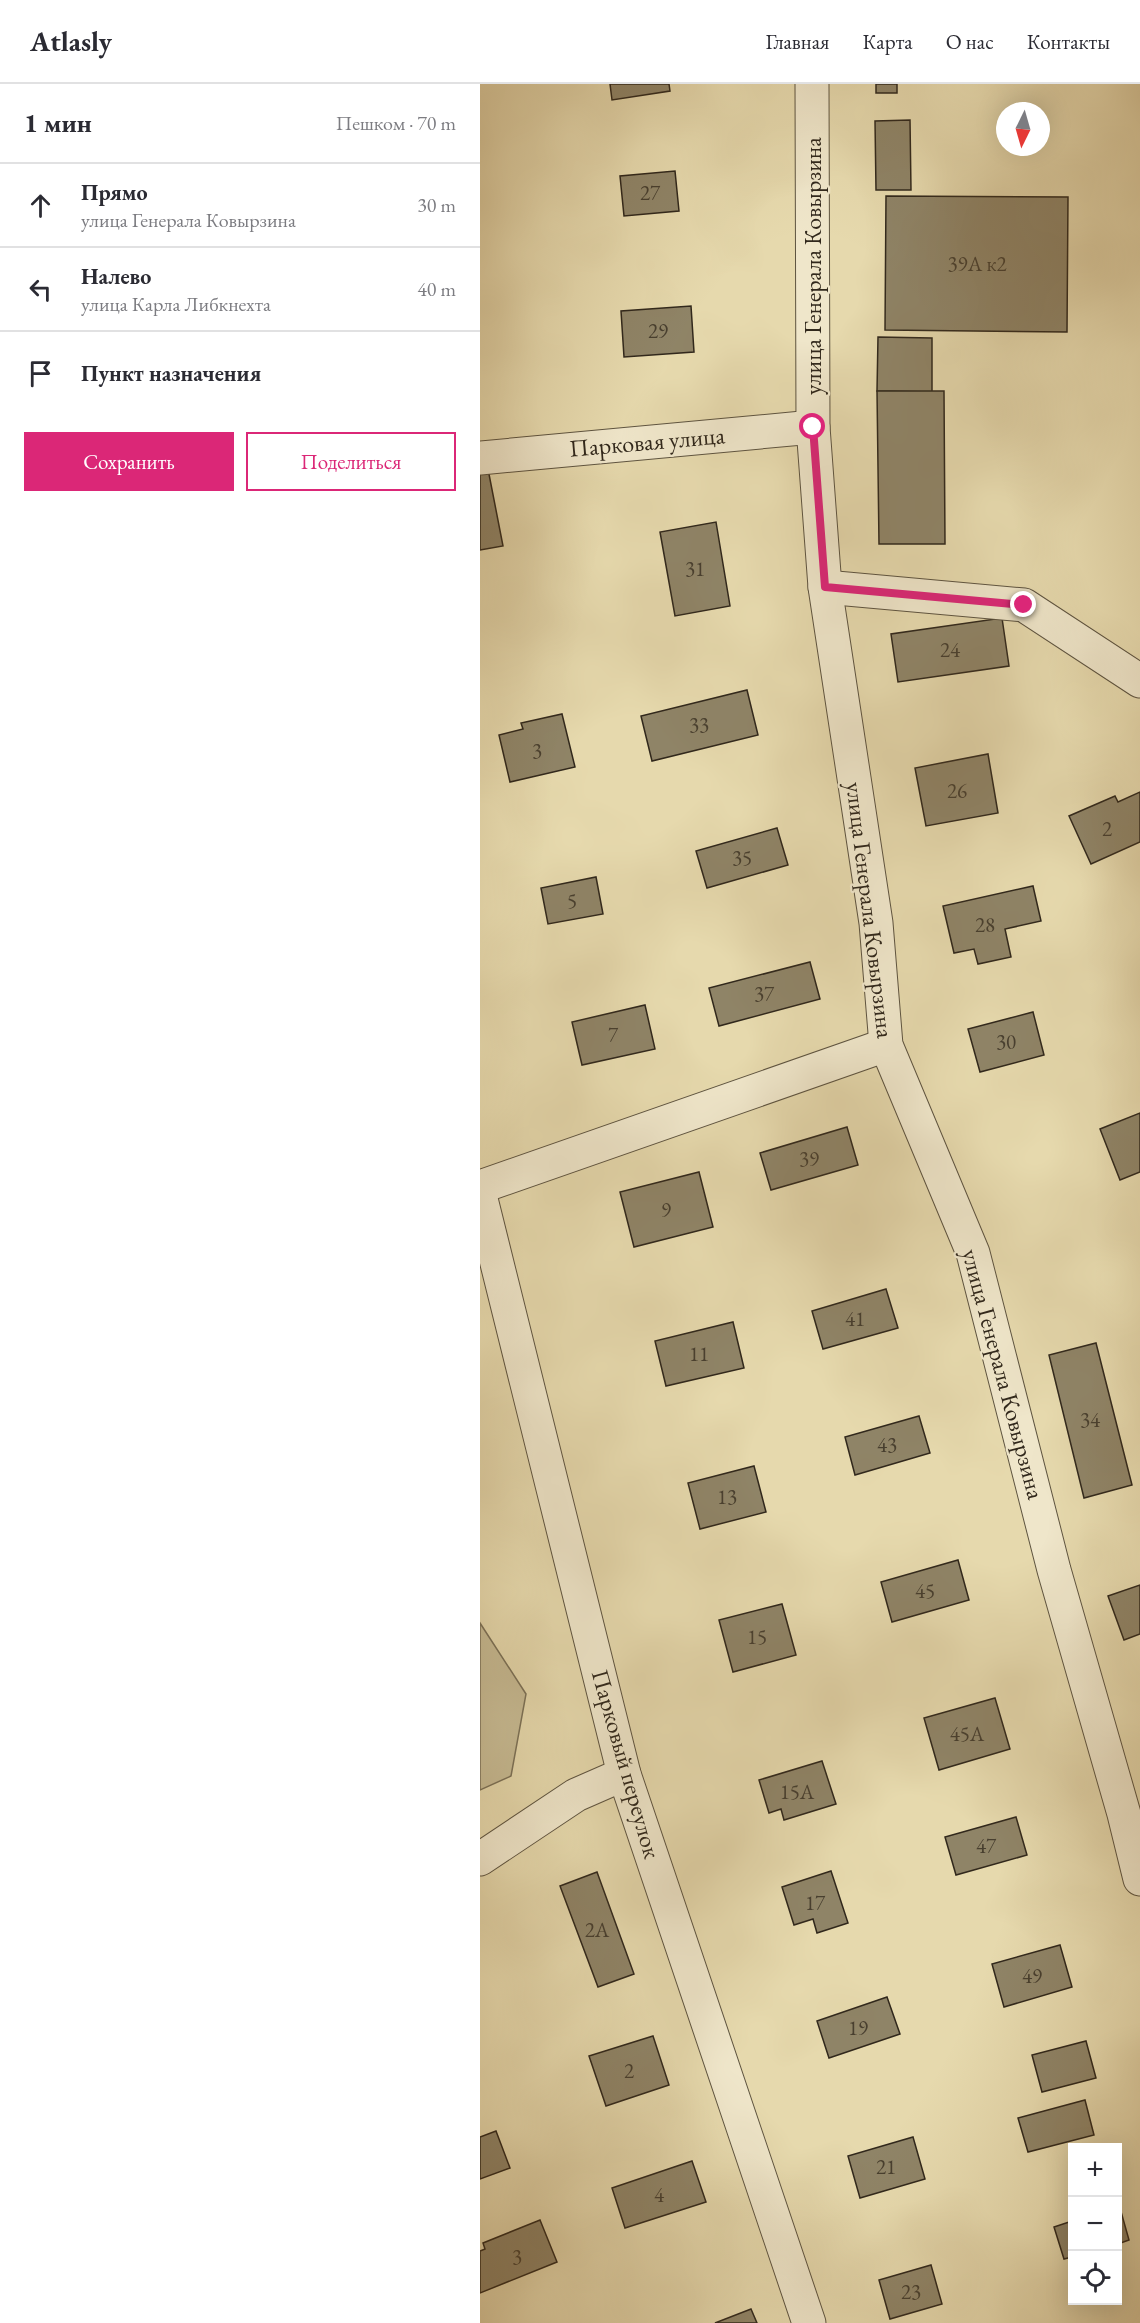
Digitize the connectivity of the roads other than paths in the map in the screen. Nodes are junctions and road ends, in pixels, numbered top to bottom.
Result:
1 (812, 84) edge
2 (813, 427) junction
3 (480, 458) edge
4 (825, 587) junction
5 (1140, 681) edge
6 (886, 1046) junction
7 (480, 1187) edge
8 (480, 1195) edge
9 (624, 1774) junction
10 (480, 1859) edge
11 (1140, 1879) edge
12 (808, 2323) edge

1 - 2 street, улица Генерала Ковырзина
2 - 3 street, Парковая улица
2 - 4 street, улица Генерала Ковырзина
4 - 5 street
4 - 6 street, улица Генерала Ковырзина
6 - 7 street
6 - 11 street, улица Генерала Ковырзина
8 - 9 street, Парковый переулок
9 - 10 street
9 - 12 street, Парковый переулок

